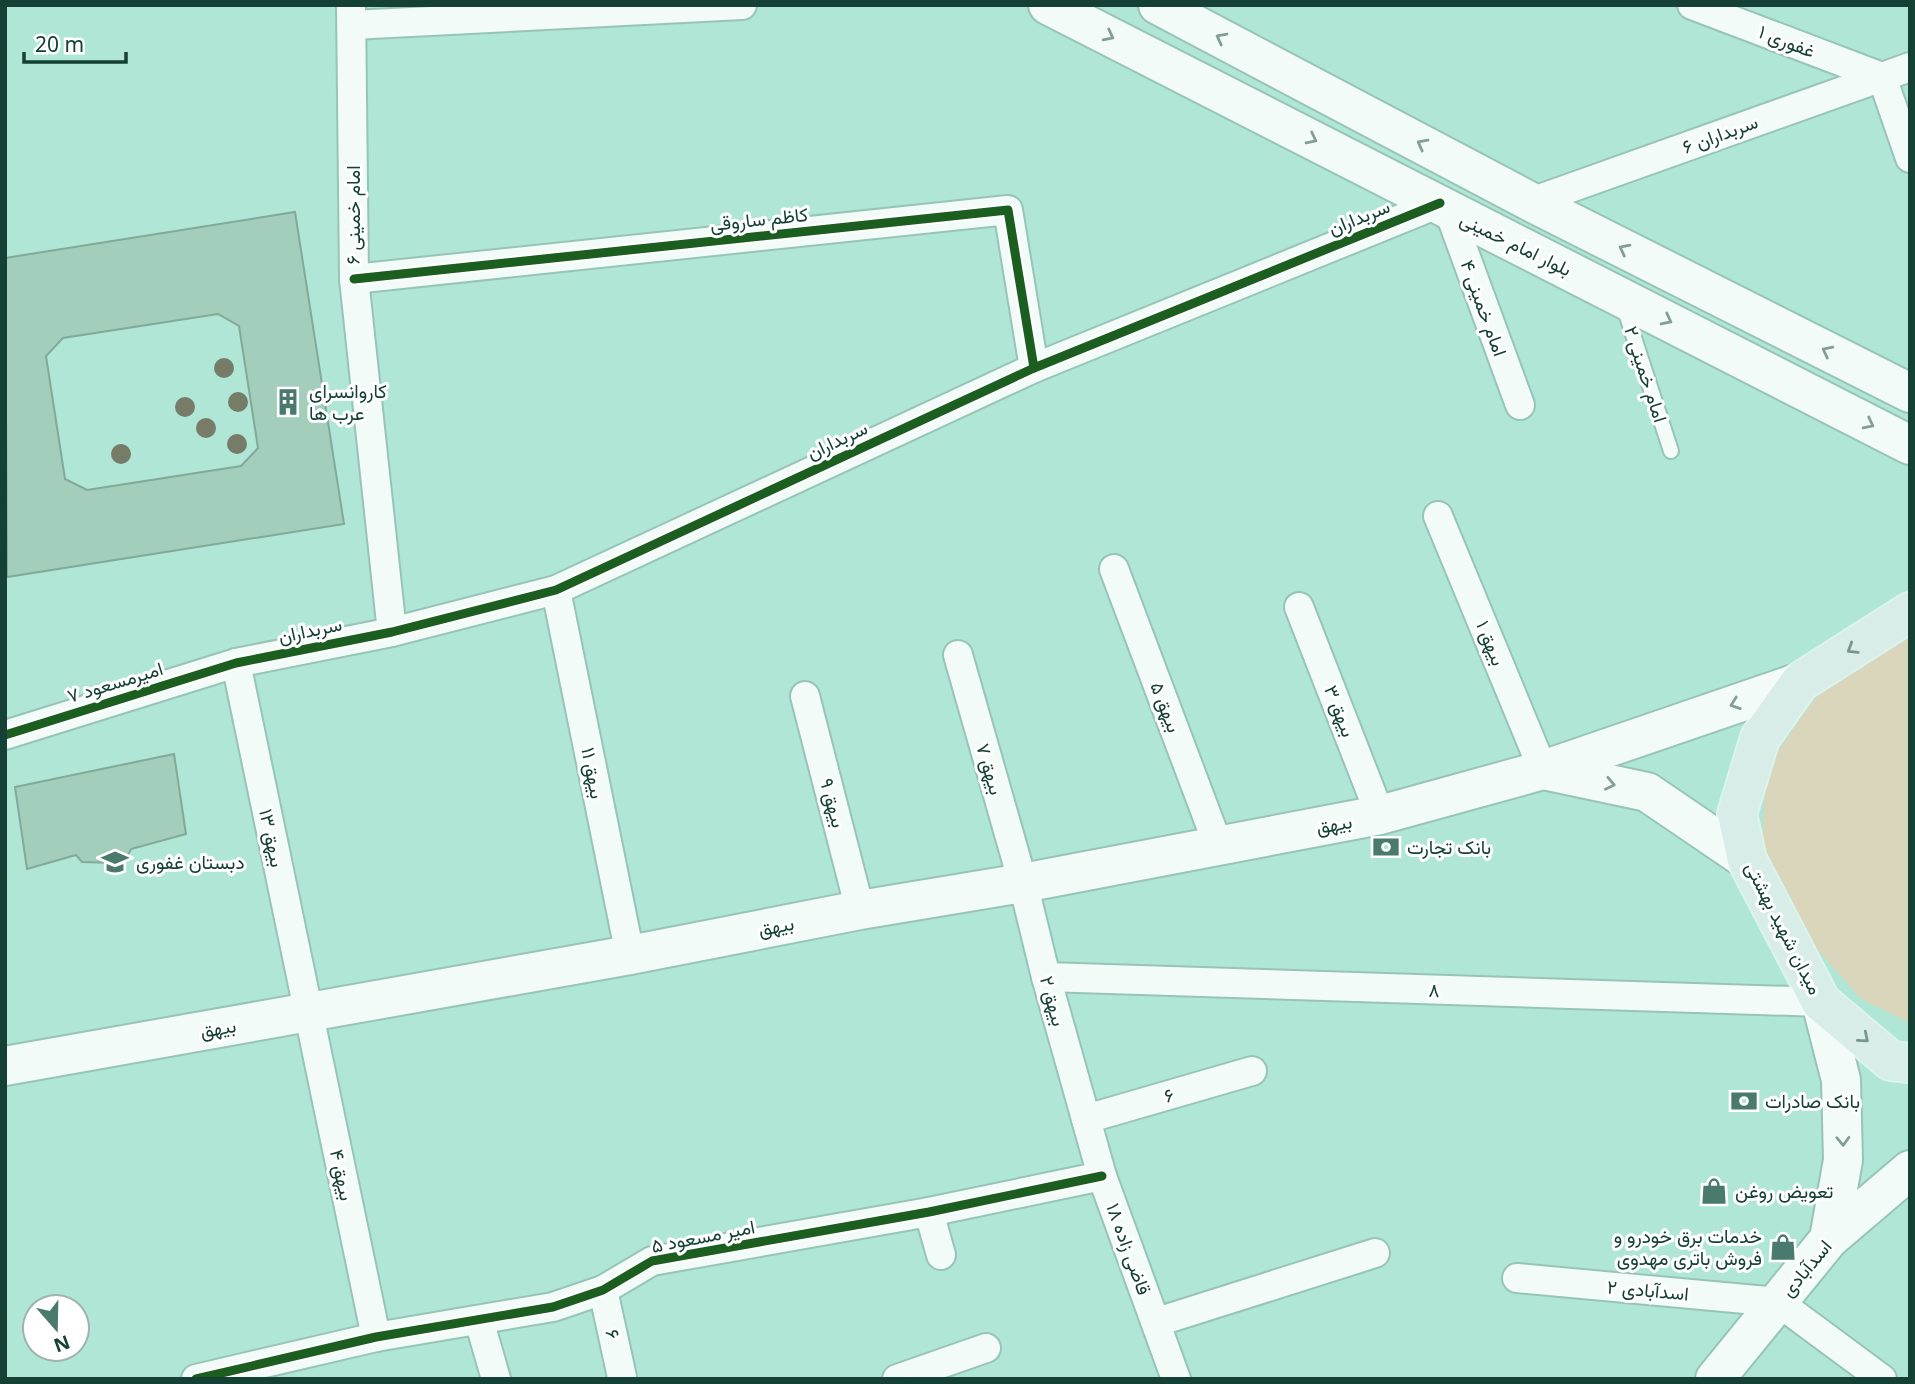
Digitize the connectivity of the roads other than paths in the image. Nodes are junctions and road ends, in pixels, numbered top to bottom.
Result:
1 (742, 5) edge
2 (1048, 5) edge
3 (1692, 5) edge
4 (1179, 10) edge
5 (352, 15) edge
6 (1910, 67) edge
7 (1882, 77) junction
8 (1910, 158) edge
9 (1531, 202) junction
10 (1444, 207) junction
11 (354, 279) junction
12 (1620, 296) junction
13 (1743, 309) junction
14 (1719, 347) junction
15 (1034, 368) junction
16 (1910, 393) edge
17 (1520, 405) dead end
18 (1910, 445) edge
19 (1671, 451) dead end
20 (1438, 516) dead end
21 (1114, 569) dead end
22 (556, 590) junction
23 (1299, 607) dead end
24 (1910, 612) edge
25 (392, 632) junction
26 (958, 655) dead end
27 (236, 663) junction
28 (1800, 682) junction
29 (805, 696) dead end
30 (5, 735) edge
31 (1543, 770) junction
32 (1380, 815) junction
33 (1218, 845) junction
34 (1747, 860) junction
35 (1023, 883) junction
36 (860, 910) junction
37 (629, 955) junction
38 (1046, 977) junction
39 (1821, 1002) junction
40 (308, 1013) junction
41 (1910, 1063) edge
42 (5, 1066) edge
43 (1252, 1072) dead end
44 (1086, 1119) junction
45 (1910, 1170) edge
46 (1102, 1175) junction
47 (929, 1212) junction
48 (1829, 1239) junction
49 (1375, 1253) dead end
50 (941, 1255) dead end
51 (1517, 1278) dead end
52 (603, 1290) junction
53 (1778, 1302) junction
54 (479, 1320) junction
55 (1157, 1322) junction
56 (376, 1338) junction
57 (986, 1348) dead end
58 (622, 1377) edge
59 (196, 1379) edge
60 (496, 1379) edge
61 (897, 1379) edge
62 (1176, 1379) edge
63 (1715, 1379) edge
64 (1882, 1379) edge

1 - 5 street
2 -> 10 main road, بلوار امام خمینی
3 - 7 street, غفوری ۱
9 -> 4 main road
5 - 11 street, امام خمینی ۶
6 - 7 street, سربداران ۶
7 - 8 street
7 - 9 street, سربداران ۶
13 -> 9 main road
10 - 12 main road, بلوار امام خمینی
10 - 15 street, سربداران
10 - 17 street, امام خمینی ۴
11 - 15 street, کاظم ساروقی
11 - 25 street, امام خمینی ۶
12 -> 14 main road, بلوار امام خمینی
12 - 19 lane, امام خمینی ۲
13 - 14 main road
16 -> 13 main road
14 -> 18 main road, بلوار امام خمینی
15 - 22 street, سربداران
20 - 31 street, بیهق ۱
21 - 33 street, بیهق ۵
22 - 25 street, سربداران
22 - 37 street, بیهق ۱۱
23 - 32 street, بیهق ۳
24 -> 28 main road, میدان شهید بهشتی
25 - 27 street, سربداران
26 - 35 street, بیهق ۷
27 - 30 street, امیرمسعود ۷
27 - 40 street, بیهق ۱۳
28 -> 31 main road, بیهق
28 - 34 main road, میدان شهید بهشتی
29 - 36 street, بیهق ۹
31 - 32 main road, بیهق
31 -> 34 main road
32 - 33 main road, بیهق
33 - 35 main road, بیهق
34 - 39 main road, میدان شهید بهشتی
35 - 36 main road, بیهق
35 - 38 street, بیهق ۲
36 - 37 main road, بیهق
37 - 40 main road, بیهق
38 - 39 street, ۸
38 - 44 street, بیهق ۲
39 -> 41 main road, میدان شهید بهشتی
39 -> 48 main road
40 - 42 main road, بیهق
40 - 56 street, بیهق ۴
43 - 44 street, ۶
44 - 46 street, قاضی زاده ۱۸
45 - 48 main road, اسدآبادی
46 - 47 street, امیر مسعود ۵
46 - 55 street, قاضی زاده ۱۸
47 - 50 street
47 - 52 street, امیر مسعود ۵
48 - 53 main road, اسدآبادی
49 - 55 street
51 - 53 street, اسدآبادی ۲
52 - 54 street, امیر مسعود ۵
52 - 58 street, ۶
53 - 63 main road, اسدآبادی
53 - 64 street
54 - 56 street, امیر مسعود ۵
54 - 60 street
55 - 62 street, قاضی زاده ۱۸
56 - 59 street, امیر مسعود ۵
57 - 61 street

